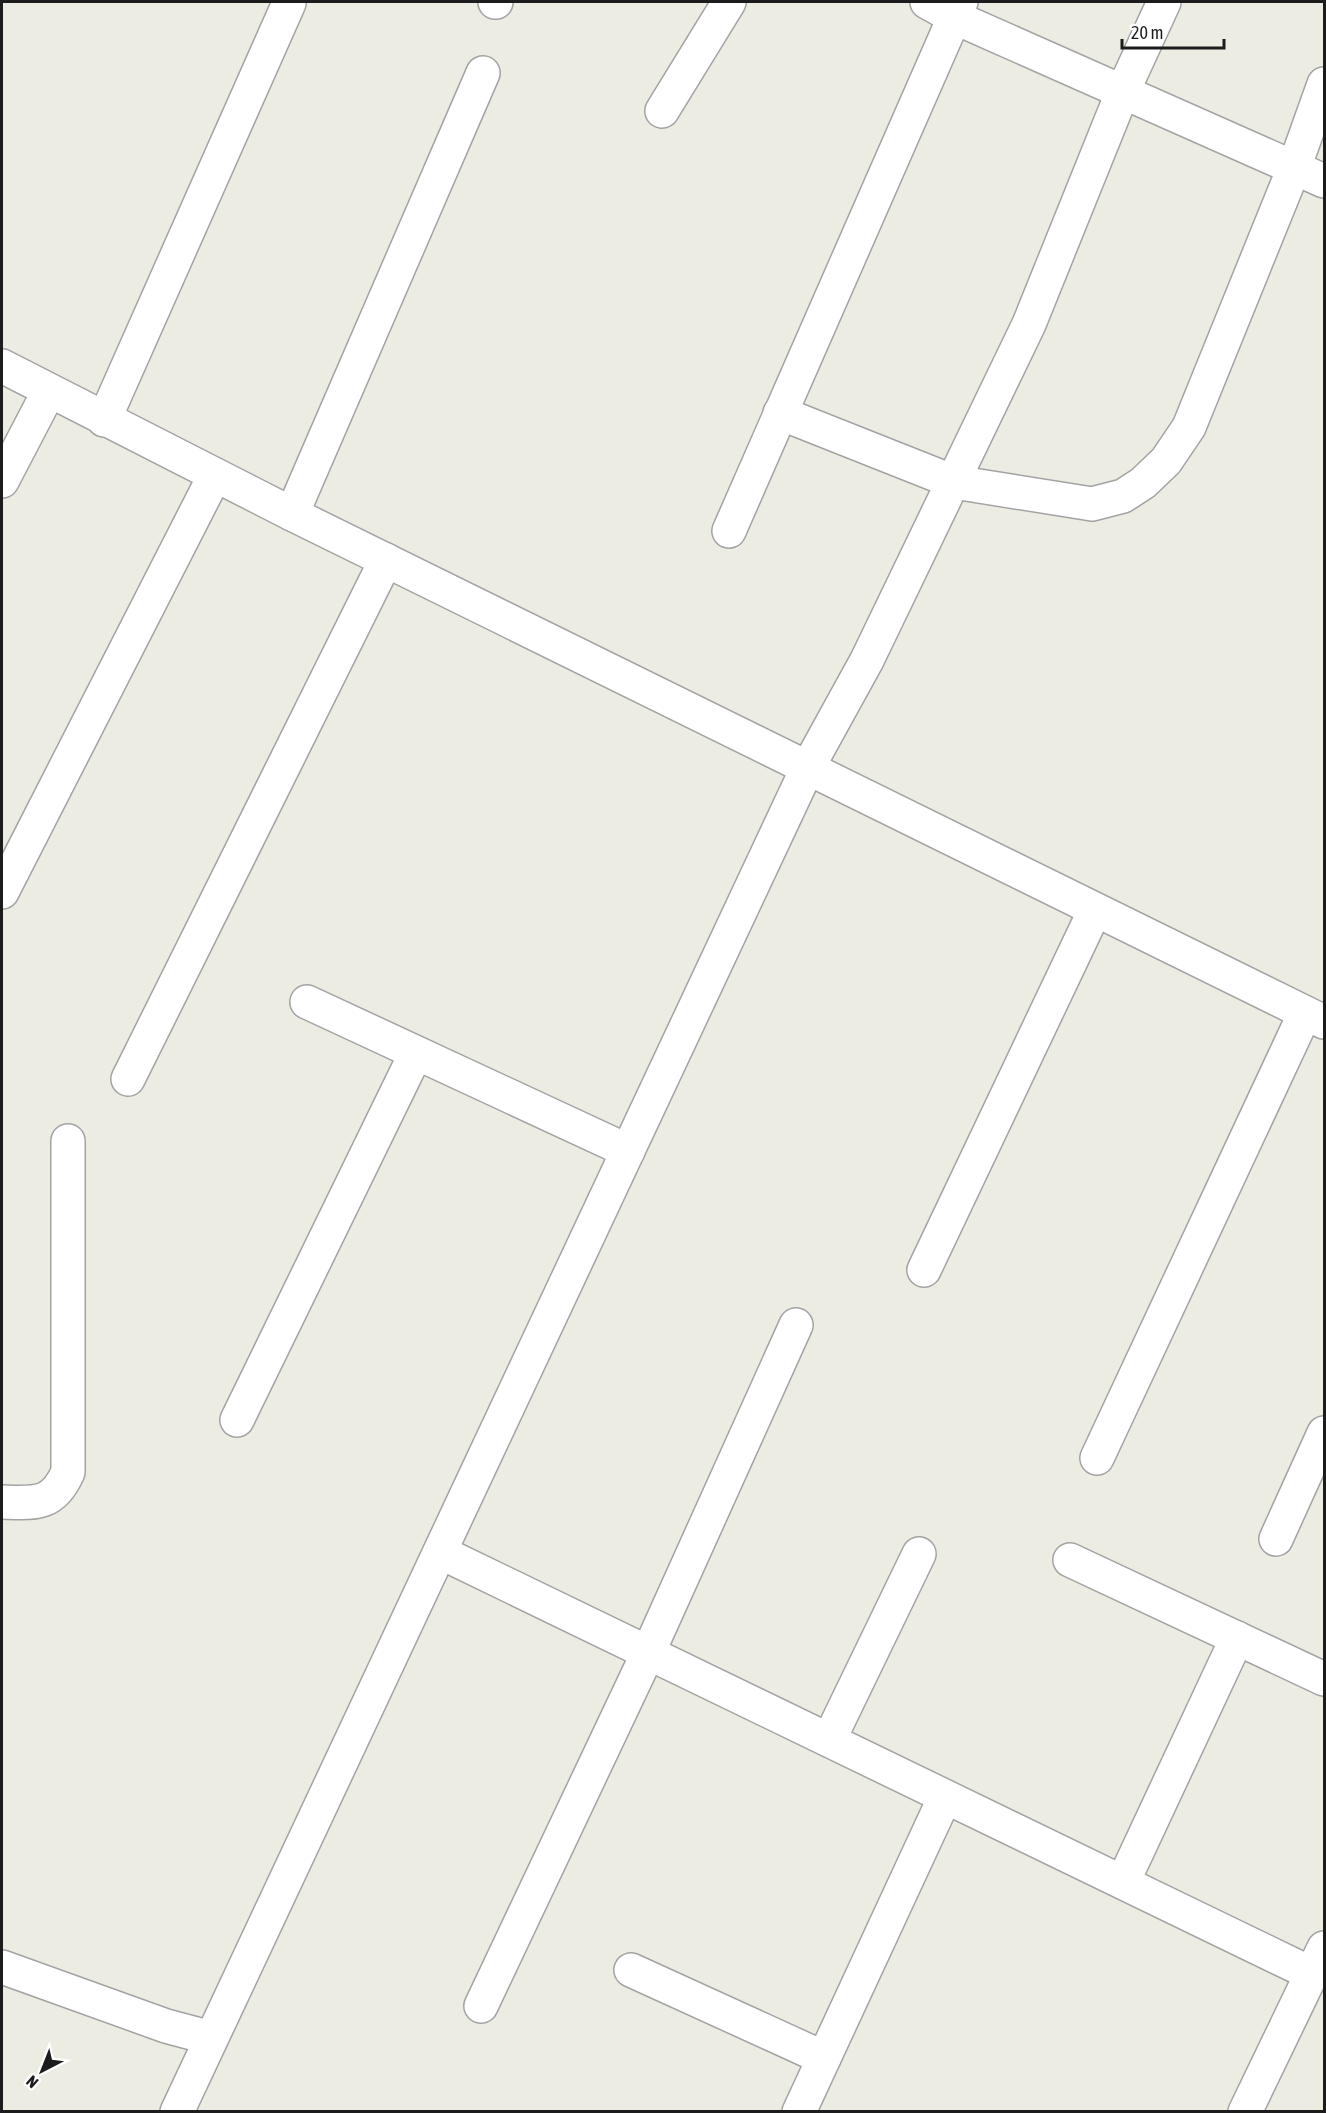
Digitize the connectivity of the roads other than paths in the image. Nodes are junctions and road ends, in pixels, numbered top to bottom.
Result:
1 (729, 2) edge
2 (1164, 2) edge
3 (289, 3) edge
4 (947, 6) edge
5 (483, 73) dead end
6 (1324, 84) edge
7 (1123, 91) junction
8 (662, 111) dead end
9 (1294, 168) junction
10 (1324, 181) edge
11 (2, 366) edge
12 (48, 391) junction
13 (780, 413) junction
14 (104, 420) junction
15 (215, 475) junction
16 (2, 481) edge
17 (954, 482) junction
18 (292, 514) junction
19 (729, 531) dead end
20 (386, 560) junction
21 (807, 769) junction
22 (2, 892) edge
23 (1095, 910) junction
24 (307, 1002) dead end
25 (1315, 1018) edge
26 (416, 1053) junction
27 (128, 1078) dead end
28 (68, 1141) dead end
29 (628, 1151) junction
30 (924, 1270) dead end
31 (796, 1325) dead end
32 (237, 1420) dead end
33 (1324, 1433) edge
34 (1097, 1458) dead end
35 (2, 1503) edge
36 (1276, 1539) dead end
37 (440, 1552) junction
38 (919, 1554) dead end
39 (1070, 1560) dead end
40 (1237, 1638) junction
41 (648, 1653) junction
42 (1324, 1679) edge
43 (829, 1740) junction
44 (945, 1797) junction
45 (1123, 1882) junction
46 (1318, 1961) edge
47 (2, 1967) edge
48 (631, 1970) dead end
49 (481, 2006) dead end
50 (211, 2038) junction
51 (824, 2058) junction
52 (177, 2112) edge
53 (799, 2112) edge
54 (1245, 2112) edge

1 - 8 street
2 - 7 street
3 - 14 street
4 - 7 street
4 - 13 street
5 - 18 street
6 - 9 street
7 - 9 street
7 - 17 street
9 - 10 street
9 - 17 street
11 - 12 street
12 - 14 street
12 - 16 street
13 - 17 street
13 - 19 street
14 - 15 street
15 - 18 street
15 - 22 street
17 - 21 street
18 - 20 street
20 - 21 street
20 - 27 street
21 - 23 street
21 - 29 street
23 - 25 street
23 - 30 street
24 - 26 street
25 - 34 street
26 - 29 street
26 - 32 street
28 - 35 street
29 - 37 street
31 - 41 street
33 - 36 street
37 - 41 street
37 - 50 street
38 - 43 street
39 - 40 street
40 - 42 street
40 - 45 street
41 - 43 street
41 - 49 street
43 - 44 street
44 - 45 street
44 - 51 street
45 - 46 street
46 - 54 street
47 - 50 street
48 - 51 street
50 - 52 street
51 - 53 street

